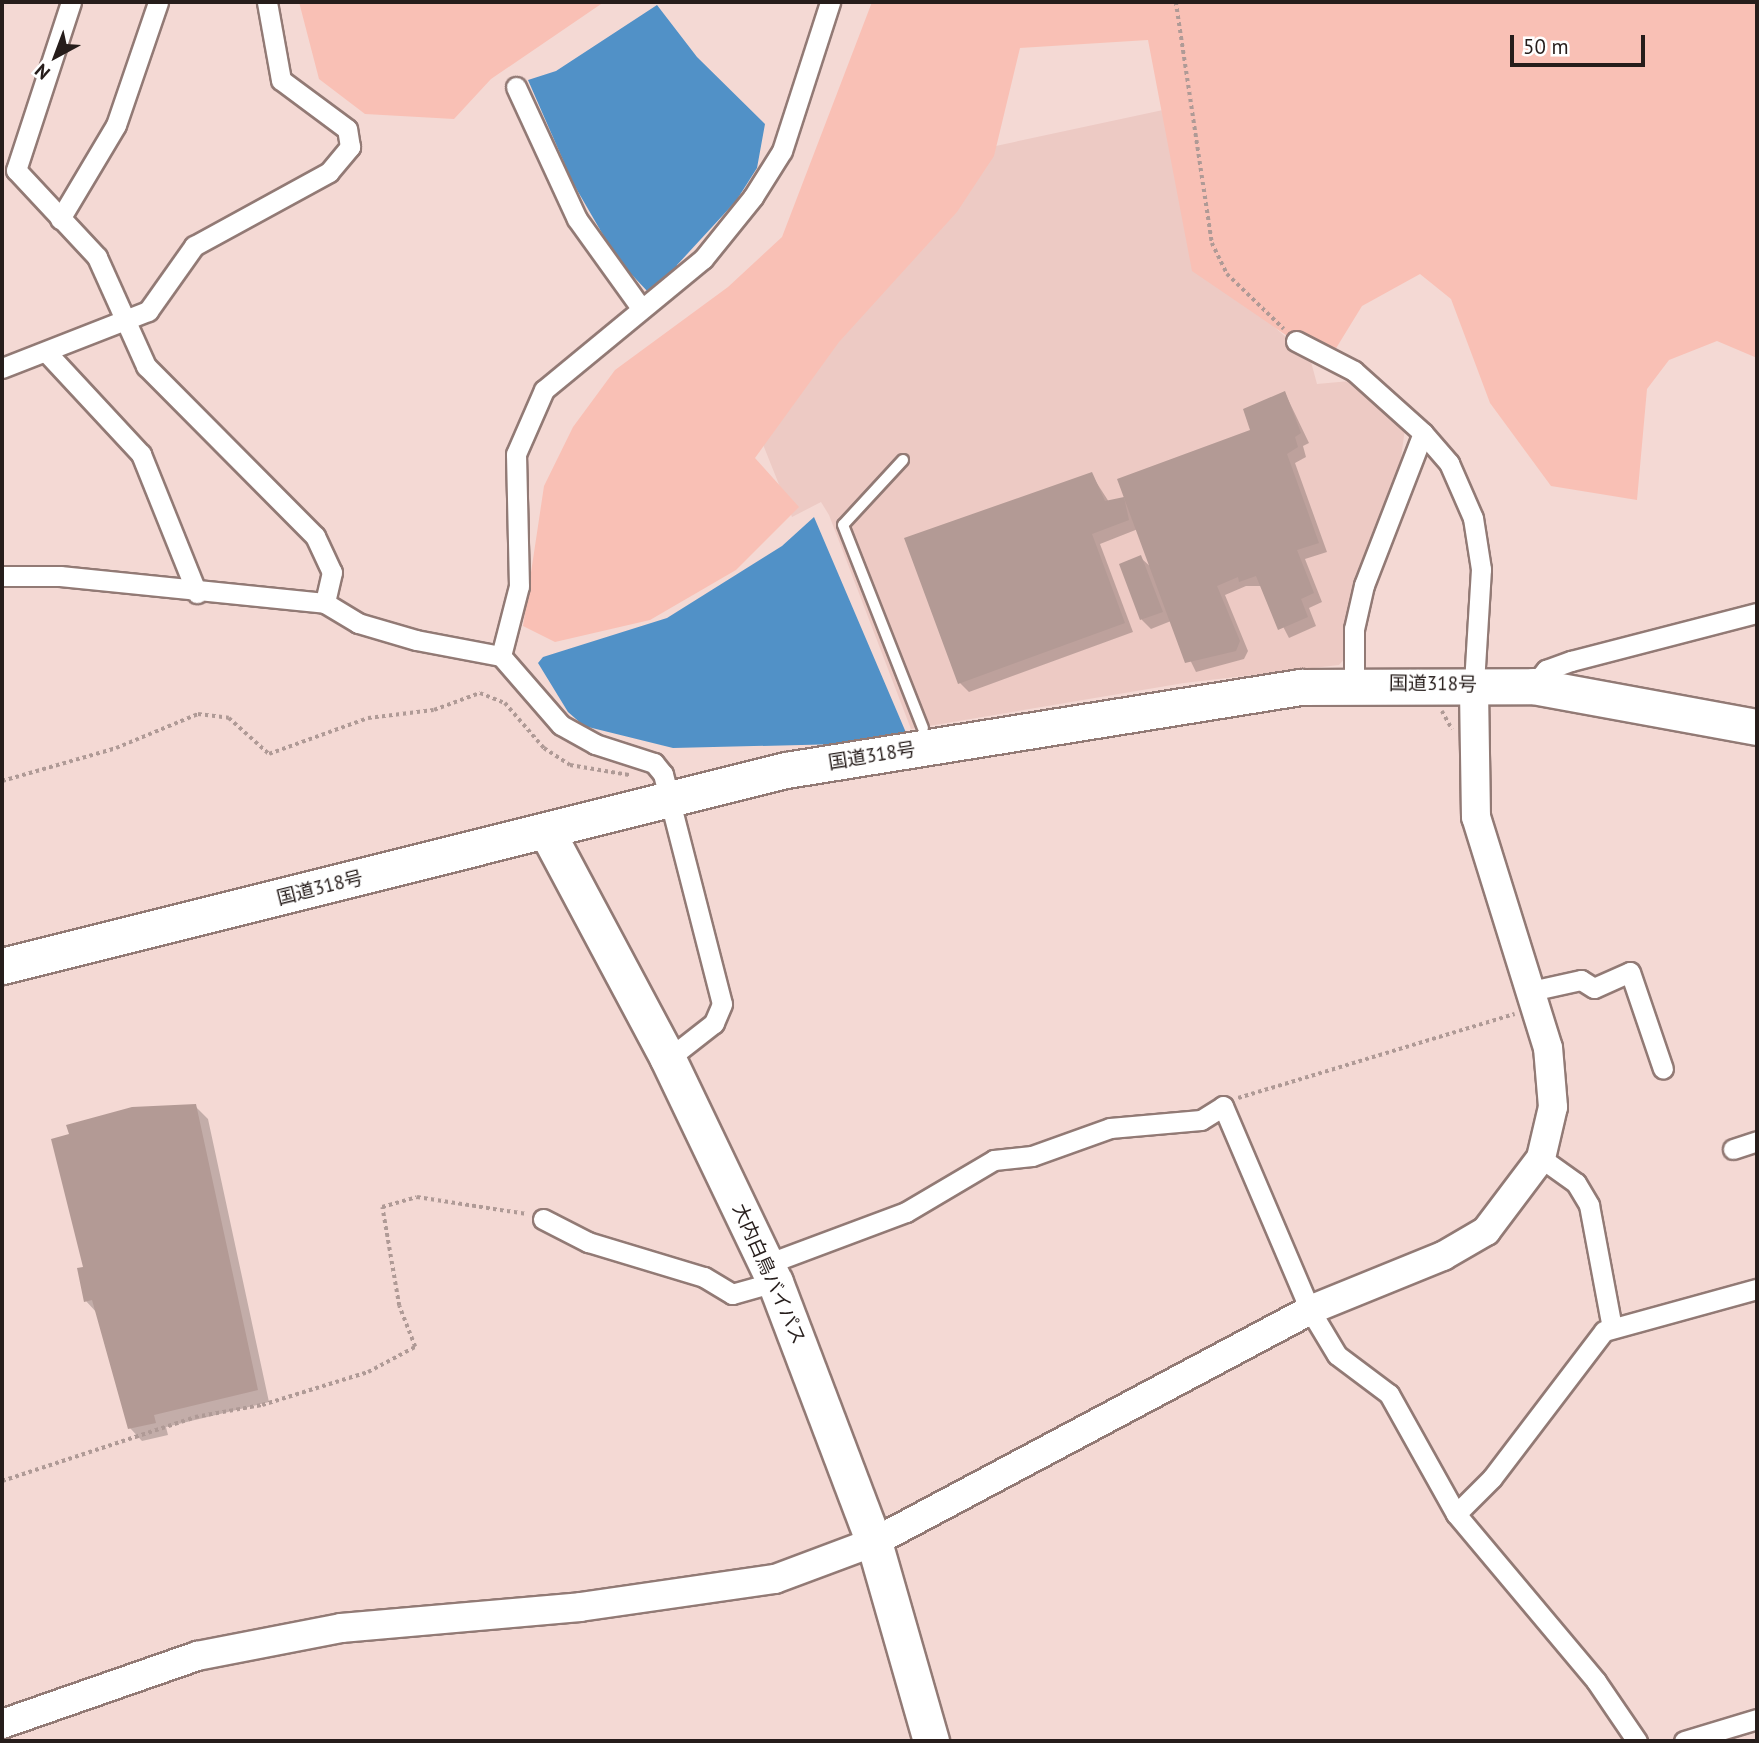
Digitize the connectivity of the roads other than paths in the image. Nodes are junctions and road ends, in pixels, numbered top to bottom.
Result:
1 (71, 2) edge
2 (158, 2) edge
3 (267, 2) edge
4 (830, 2) edge
5 (516, 86) dead end
6 (60, 219) junction
7 (641, 308) junction
8 (127, 319) junction
9 (1296, 341) road end
10 (48, 354) junction
11 (2, 368) edge
12 (1423, 433) junction
13 (903, 460) dead end
14 (2, 576) edge
15 (197, 593) junction
16 (325, 603) junction
17 (1757, 614) edge
18 (501, 656) junction
19 (1354, 683) junction
20 (1474, 684) junction
21 (1533, 686) junction
22 (1757, 727) edge
23 (925, 737) junction
24 (665, 787) junction
25 (547, 832) junction
26 (2, 967) edge
27 (1526, 1000) junction
28 (668, 1059) junction
29 (1663, 1069) dead end
30 (1757, 1141) edge
31 (1733, 1149) dead end
32 (1541, 1158) junction
33 (543, 1219) road end
34 (771, 1273) junction
35 (1757, 1289) edge
36 (1310, 1310) junction
37 (1612, 1328) junction
38 (1456, 1514) junction
39 (874, 1542) junction
40 (1757, 1719) edge
41 (2, 1724) edge
42 (931, 1741) edge
43 (1637, 1741) edge
44 (1684, 1741) edge

1 - 6 street
2 - 6 street
3 - 8 street
4 - 7 street
5 - 7 street
6 - 8 street
7 - 18 street
8 - 10 street
8 - 16 street
9 - 12 street
10 - 11 street
10 - 15 street
12 - 19 street
12 - 20 street
13 - 23 lane
14 - 15 street
15 - 16 street
16 - 18 street
17 - 21 street
18 - 24 street
19 - 20 highway, 国道318号
19 - 23 highway, 国道318号
20 - 21 highway, 国道318号
20 - 27 street
21 - 22 highway, 国道318号
23 - 24 highway, 国道318号
24 - 25 highway, 国道318号
24 - 28 street
25 - 26 highway, 国道318号
25 - 28 highway, 大内白鳥バイパス
27 - 29 street
27 - 32 street
28 - 34 highway, 大内白鳥バイパス
30 - 31 street
32 - 36 street
32 - 37 street
33 - 34 street
34 - 36 street
34 - 39 highway, 大内白鳥バイパス
35 - 37 street
36 - 38 street
36 - 39 street
37 - 38 street
38 - 43 street
39 - 41 street
39 - 42 highway, 大内白鳥バイパス
40 - 44 street

